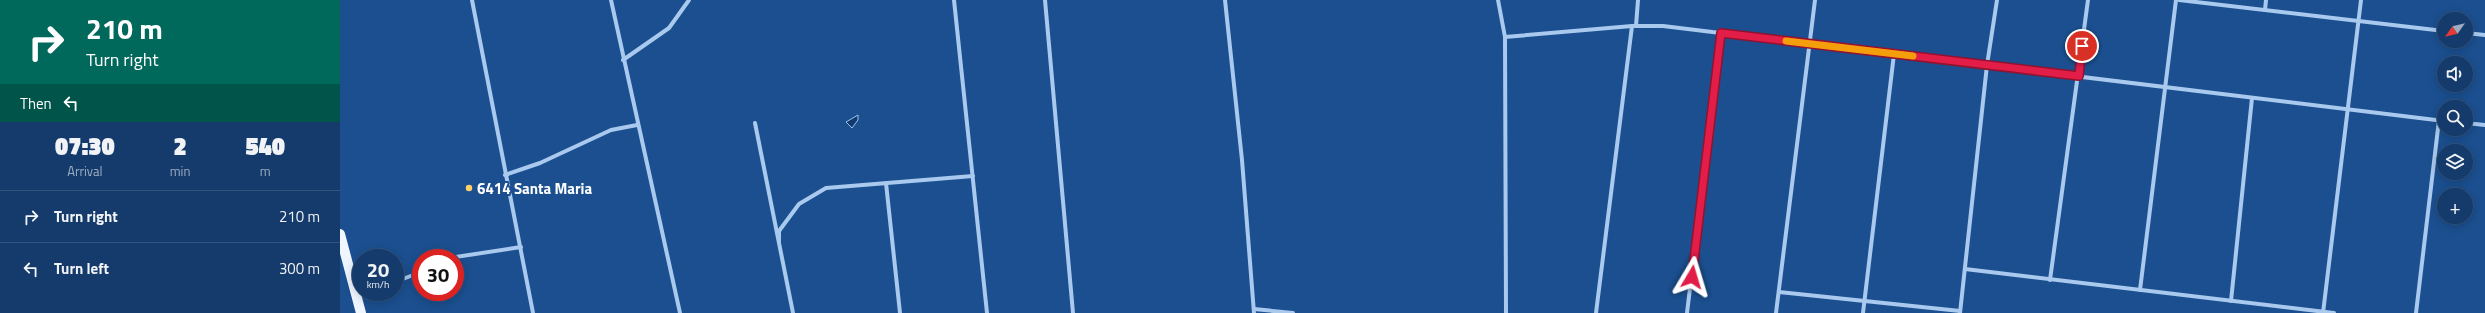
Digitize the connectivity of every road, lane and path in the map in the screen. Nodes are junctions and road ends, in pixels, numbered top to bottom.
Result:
1 (472, 0) edge
2 (611, 0) edge
3 (689, 0) edge
4 (954, 0) edge
5 (1045, 0) edge
6 (1225, 0) edge
7 (1498, 0) edge
8 (1638, 0) edge
9 (1815, 0) edge
10 (1997, 0) edge
11 (2088, 0) edge
12 (2177, 0) edge
13 (2266, 0) edge
14 (2361, 0) edge
15 (2265, 10) junction
16 (2358, 21) junction
17 (1634, 26) junction
18 (2437, 29) edge
19 (1721, 33) junction
20 (2473, 34) edge
21 (2485, 35) edge
22 (1505, 37) junction
23 (1808, 44) junction
24 (1894, 54) junction
25 (623, 60) junction
26 (1987, 65) junction
27 (2079, 76) junction
28 (2165, 87) junction
29 (2252, 98) junction
30 (2348, 109) junction
31 (2437, 119) edge
32 (755, 123) dead end
33 (2473, 124) edge
34 (637, 125) junction
35 (2485, 125) edge
36 (2440, 136) edge
37 (505, 175) junction
38 (973, 176) junction
39 (886, 183) junction
40 (340, 234) edge
41 (779, 242) junction
42 (520, 247) junction
43 (464, 256) edge
44 (1965, 269) junction
45 (352, 272) edge
46 (2050, 280) junction
47 (2140, 290) junction
48 (1779, 292) junction
49 (359, 301) edge
50 (1865, 301) junction
51 (2231, 301) junction
52 (1254, 311) edge
53 (1960, 312) edge
54 (2323, 312) edge
55 (361, 313) edge
56 (533, 313) edge
57 (680, 313) edge
58 (793, 313) edge
59 (900, 313) edge
60 (987, 313) edge
61 (1073, 313) edge
62 (1294, 313) edge
63 (1506, 313) edge
64 (1596, 313) edge
65 (1687, 313) edge
66 (1776, 313) edge
67 (1863, 313) edge
68 (2334, 313) edge
69 (2416, 313) edge

1 - 37 street
2 - 25 street
3 - 25 street
4 - 38 street
5 - 61 street
6 - 52 street
7 - 22 street
8 - 17 street
9 - 23 street
10 - 26 street
11 - 27 street
12 - 15 street
12 - 28 street
13 - 15 street
14 - 16 street
15 - 16 street
16 - 18 street
16 - 30 street
17 - 19 street
17 - 22 street
17 - 64 street
19 - 23 street
19 - 65 street
20 - 21 street
22 - 63 street
23 - 24 street
23 - 48 street
24 - 26 street
24 - 50 street
25 - 34 street
26 - 27 street
26 - 44 street
27 - 28 street
27 - 46 street
28 - 29 street
28 - 47 street
29 - 30 street
29 - 51 street
30 - 31 street
30 - 54 street
32 - 41 street
33 - 35 street
34 - 37 street
34 - 57 street
36 - 69 street
37 - 42 street
38 - 39 street
38 - 60 street
39 - 41 street
39 - 59 street
40 - 45 main road
41 - 58 street
42 - 43 street
42 - 56 street
44 - 46 street
44 - 53 street
46 - 47 street
47 - 51 street
48 - 50 street
48 - 66 street
49 - 55 main road
50 - 53 street
50 - 67 street
51 - 54 street
52 - 62 street
54 - 68 street

